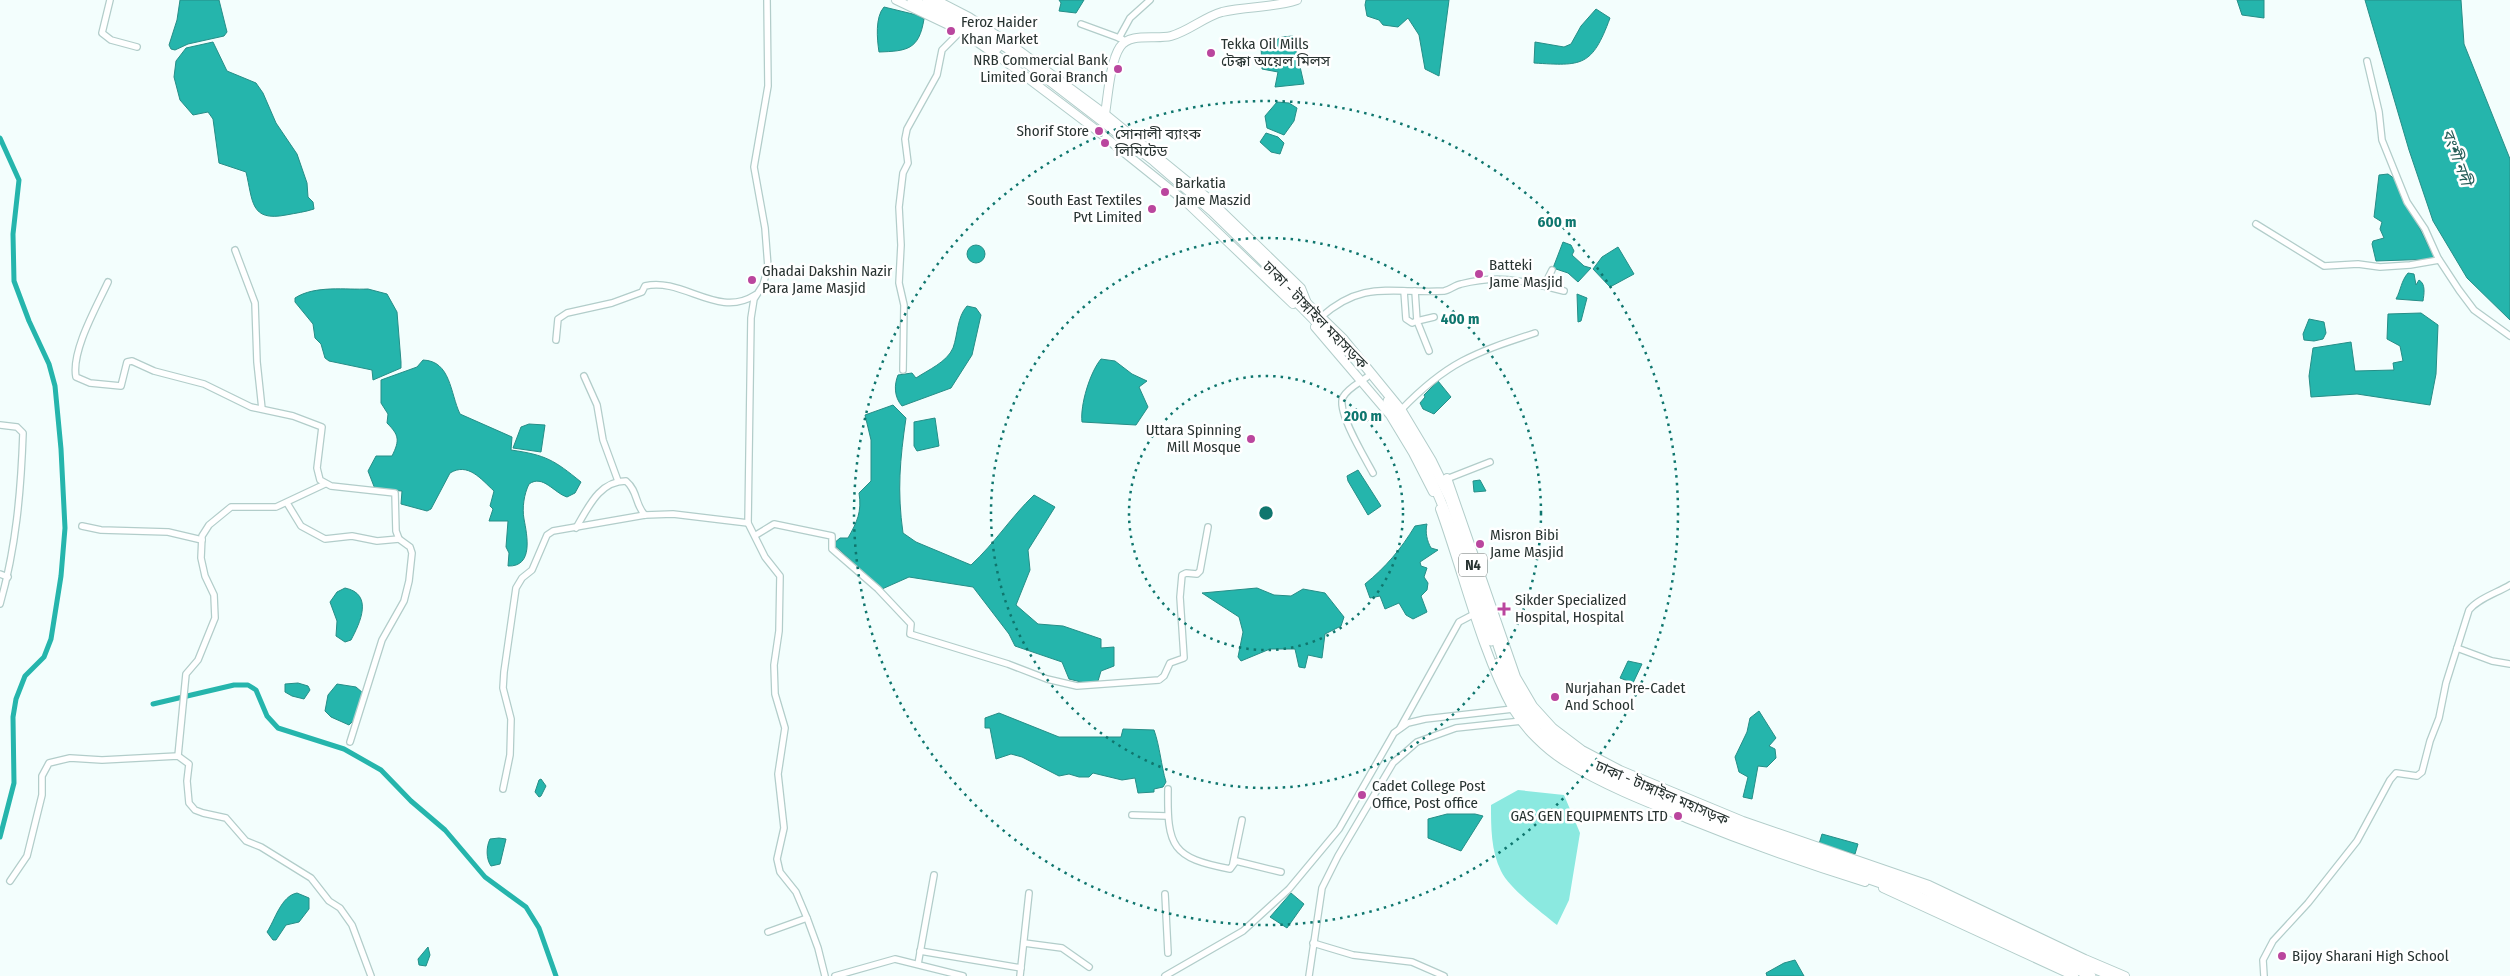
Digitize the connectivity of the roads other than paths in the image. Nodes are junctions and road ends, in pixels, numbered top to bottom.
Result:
1 (110, 0) edge
2 (767, 0) edge
3 (896, 0) edge
4 (912, 0) edge
5 (927, 0) edge
6 (936, 0) edge
7 (1150, 0) edge
8 (1297, 0) edge
9 (1277, 3) edge
10 (1081, 24) dead end
11 (961, 31) junction
12 (1123, 39) junction
13 (137, 46) dead end
14 (2367, 61) dead end
15 (1105, 114) junction
16 (2256, 224) dead end
17 (236, 250) dead end
18 (2439, 260) junction
19 (1552, 270) dead end
20 (108, 282) dead end
21 (1544, 286) junction
22 (1404, 291) junction
23 (1415, 291) junction
24 (1564, 292) dead end
25 (756, 294) junction
26 (1301, 305) junction
27 (1321, 317) junction
28 (1434, 318) dead end
29 (1418, 321) junction
30 (1535, 333) dead end
31 (2510, 336) edge
32 (556, 340) dead end
33 (1428, 351) dead end
34 (904, 370) dead end
35 (584, 376) dead end
36 (1365, 379) junction
37 (262, 409) junction
38 (1401, 410) junction
39 (0, 425) edge
40 (1490, 462) dead end
41 (1372, 473) dead end
42 (1444, 479) junction
43 (618, 481) junction
44 (325, 484) junction
45 (287, 503) junction
46 (644, 515) junction
47 (748, 523) junction
48 (82, 526) dead end
49 (1208, 527) dead end
50 (576, 528) junction
51 (756, 535) junction
52 (399, 539) junction
53 (202, 540) junction
54 (0, 574) edge
55 (8, 577) junction
56 (2510, 585) edge
57 (0, 604) edge
58 (1478, 612) junction
59 (2457, 648) junction
60 (2510, 664) edge
61 (1513, 710) junction
62 (1522, 721) junction
63 (1400, 729) junction
64 (350, 742) dead end
65 (178, 756) junction
66 (503, 789) dead end
67 (1168, 789) dead end
68 (1132, 815) dead end
69 (1167, 816) junction
70 (1242, 820) dead end
71 (1789, 855) junction
72 (1233, 863) junction
73 (1281, 872) dead end
74 (934, 875) dead end
75 (10, 881) dead end
76 (1029, 892) dead end
77 (1165, 894) dead end
78 (806, 918) junction
79 (768, 932) dead end
80 (1024, 942) junction
81 (1313, 943) junction
82 (920, 952) junction
83 (1168, 953) dead end
84 (2084, 962) junction
85 (918, 964) junction
86 (1089, 967) dead end
87 (1021, 968) junction
88 (371, 976) edge
89 (825, 976) edge
90 (835, 976) edge
91 (963, 976) edge
92 (1020, 976) edge
93 (1165, 976) edge
94 (1309, 976) edge
95 (1444, 976) edge
96 (2074, 976) edge
97 (2091, 976) edge
98 (2112, 976) edge
99 (2125, 976) edge
100 (2264, 976) edge

1 - 13 street
2 - 25 street
3 - 11 main road
4 - 26 highway, ঢাকা - টাঙ্গাইল মহাসড়ক / N4
5 - 26 highway, ঢাকা - টাঙ্গাইল মহাসড়ক / N4
6 - 15 main road
7 - 12 street
8 - 9 main road
9 - 12 main road
10 - 12 street
11 - 26 main road
11 - 34 street
12 - 15 main road
14 - 18 street
15 - 26 main road
16 - 18 street
17 - 37 street
18 - 31 street
19 - 21 street
20 - 37 street
21 - 23 street
21 - 24 street
22 - 23 street
22 - 27 street
22 - 29 street
23 - 29 street
25 - 32 street
25 - 47 street
26 - 27 highway, ঢাকা - টাঙ্গাইল মহাসড়ক / N4
26 - 36 highway, ঢাকা - টাঙ্গাইল মহাসড়ক / N4
27 - 38 highway, ঢাকা - টাঙ্গাইল মহাসড়ক / N4
28 - 29 street
29 - 33 street
30 - 38 street
35 - 43 street
36 - 41 street
36 - 58 highway, ঢাকা - টাঙ্গাইল মহাসড়ক / N4
37 - 44 street
38 - 42 highway, ঢাকা - টাঙ্গাইল মহাসড়ক / N4
39 - 55 street
40 - 42 street
42 - 84 highway, ঢাকা - টাঙ্গাইল মহাসড়ক / N4
43 - 46 street
43 - 50 street
44 - 45 street
44 - 52 street
45 - 52 street
45 - 53 street
46 - 47 street
46 - 50 street
47 - 51 street
48 - 53 street
49 - 51 street
50 - 66 street
51 - 78 street
52 - 64 street
53 - 65 street
54 - 55 street
55 - 57 street
56 - 59 street
58 - 61 main road
58 - 63 street
58 - 71 highway, ঢাকা - টাঙ্গাইল মহাসড়ক / N4
59 - 60 street
59 - 100 street
61 - 62 main road
61 - 63 street
62 - 71 main road
62 - 81 street
63 - 93 street
65 - 75 street
65 - 88 street
67 - 69 street
68 - 69 street
69 - 72 street
70 - 72 street
71 - 96 main road
71 - 97 highway, ঢাকা - টাঙ্গাইল মহাসড়ক / N4
72 - 73 street
74 - 82 street
76 - 80 street
77 - 83 street
78 - 79 street
78 - 89 street
80 - 86 street
80 - 87 street
81 - 94 street
81 - 95 street
82 - 85 street
82 - 87 street
84 - 98 highway, ঢাকা - টাঙ্গাইল মহাসড়ক / N4
84 - 99 main road
85 - 90 street
85 - 91 street
87 - 92 street

